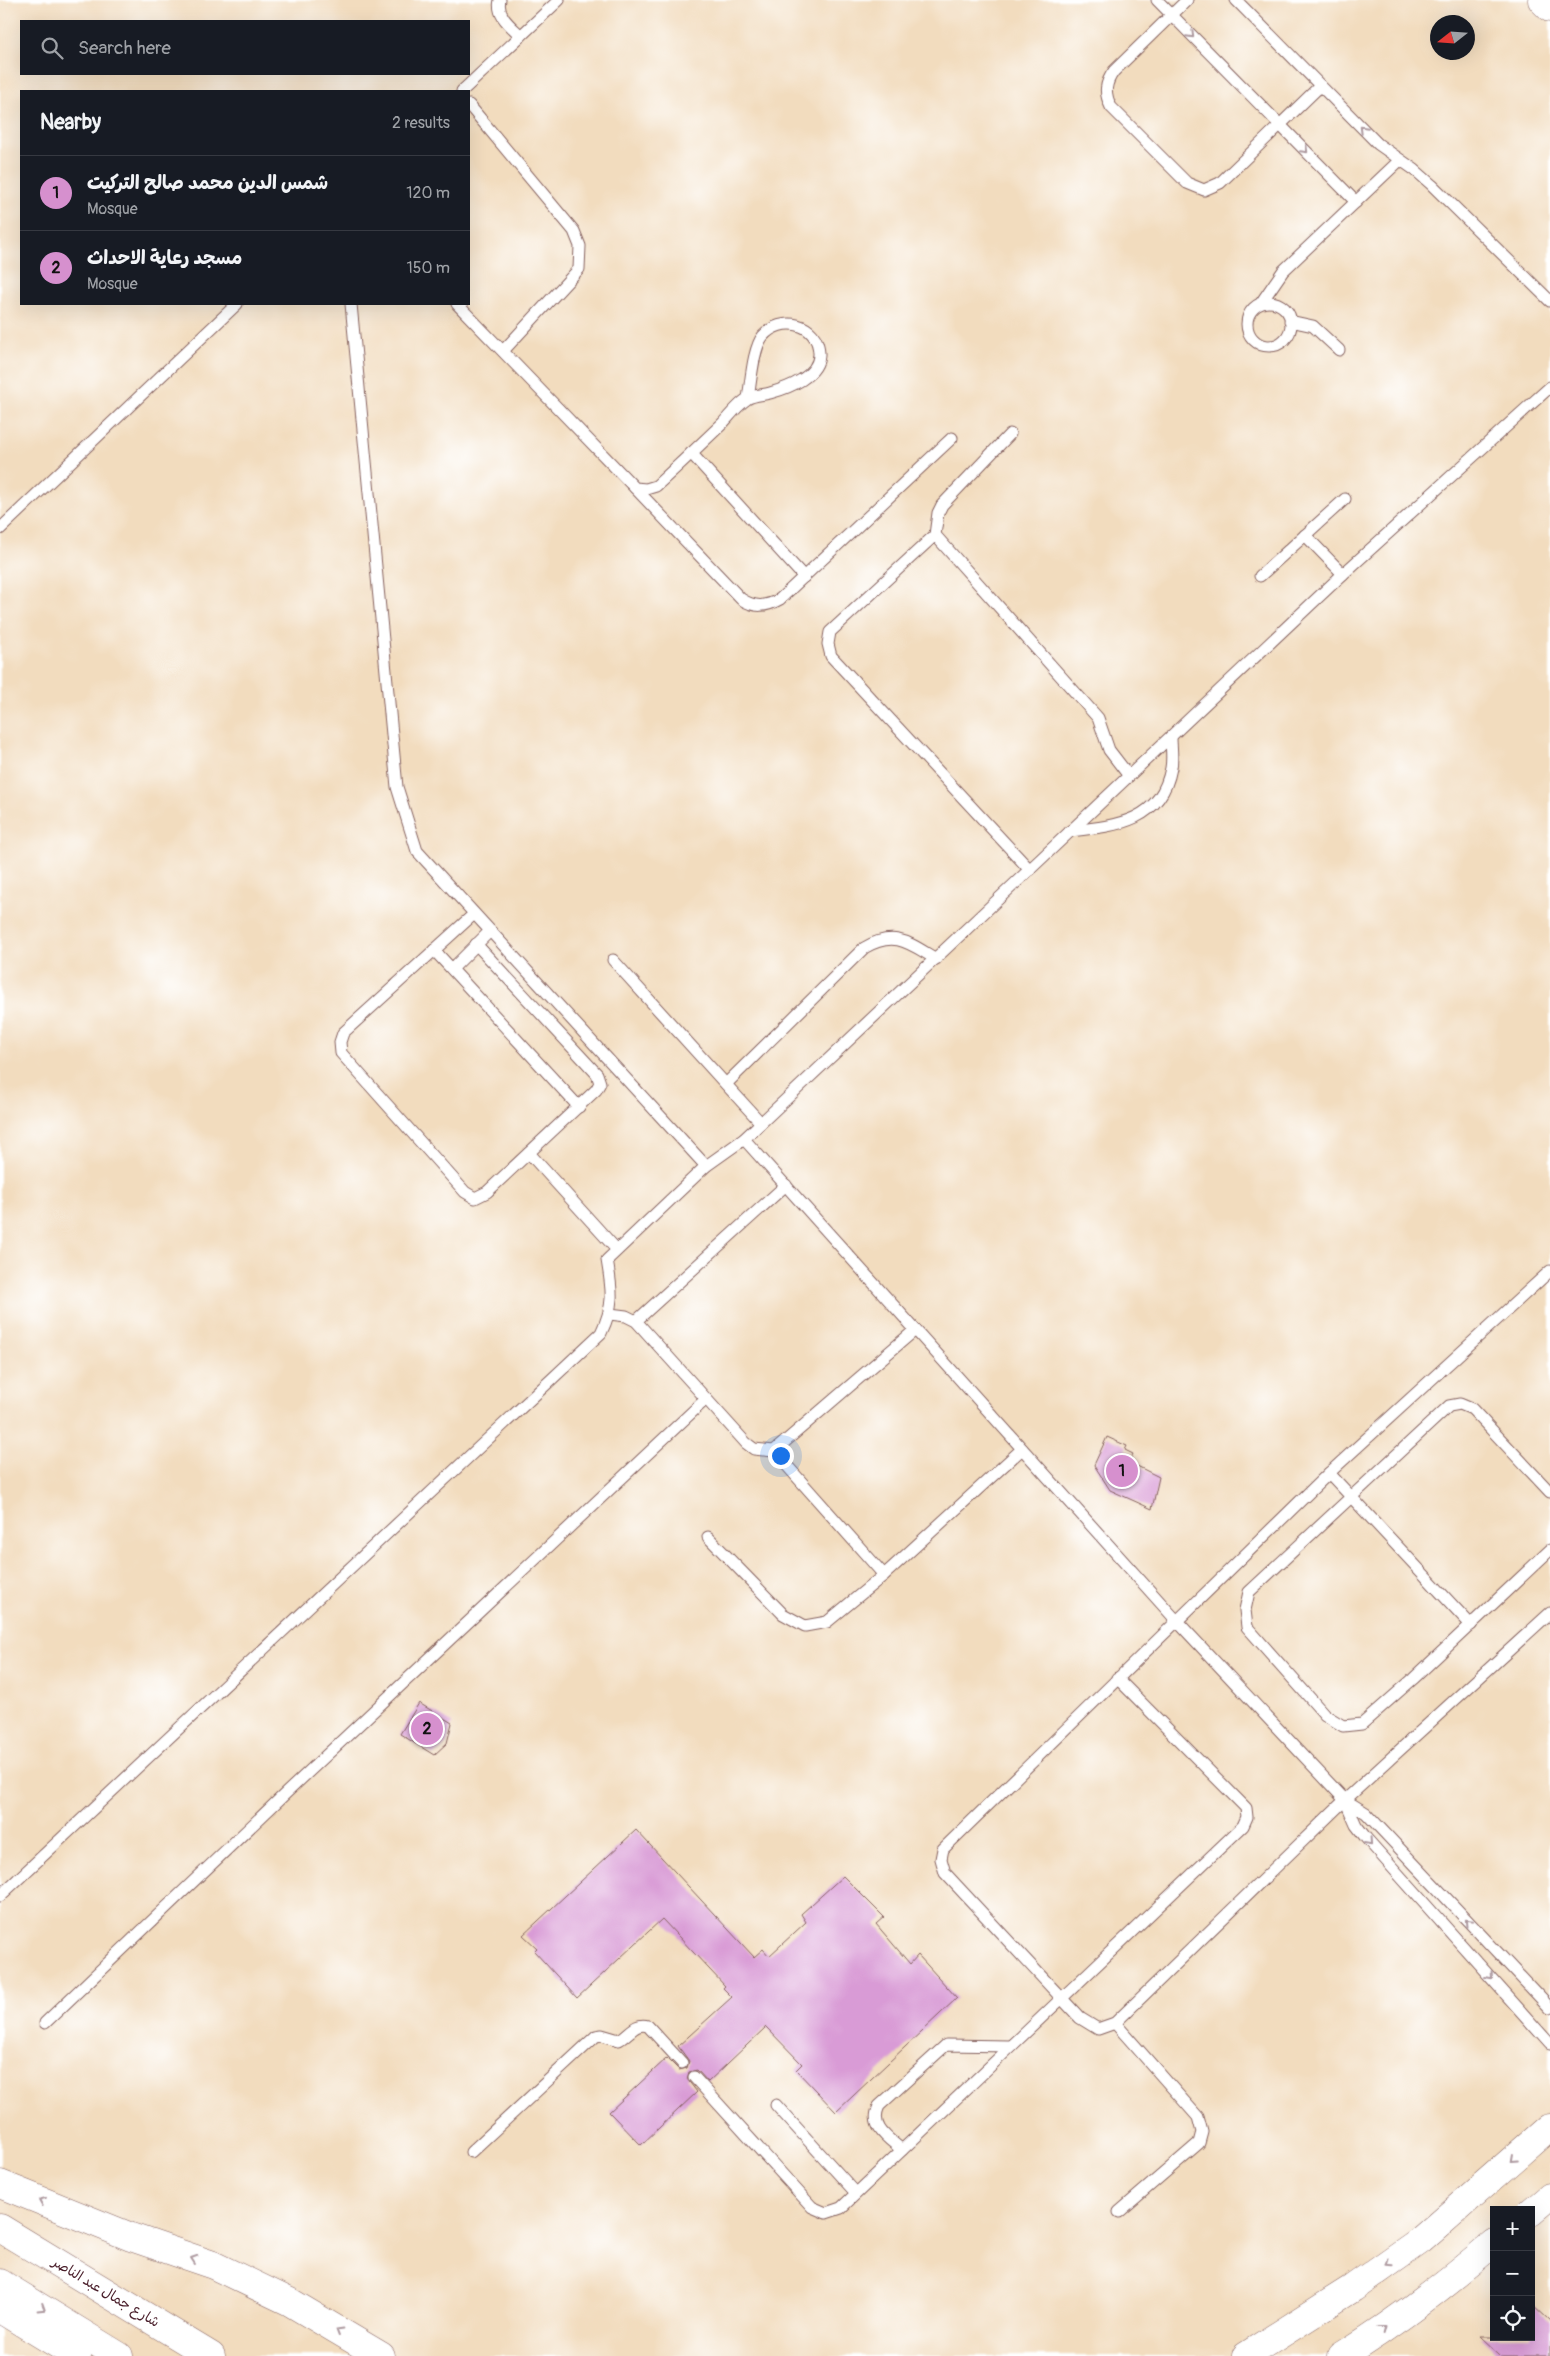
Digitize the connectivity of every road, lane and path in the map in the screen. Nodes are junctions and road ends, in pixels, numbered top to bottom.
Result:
1 (500, 0) edge
2 (559, 0) edge
3 (1157, 0) edge
4 (1187, 0) edge
5 (1236, 0) edge
6 (1542, 0) edge
7 (1550, 8) edge
8 (1172, 15) junction
9 (521, 36) junction
10 (1320, 86) junction
11 (463, 90) edge
12 (470, 106) edge
13 (1280, 125) junction
14 (1400, 160) junction
15 (1356, 202) junction
16 (1550, 302) edge
17 (1261, 303) junction
18 (236, 305) edge
19 (351, 305) edge
20 (459, 305) edge
21 (1290, 321) junction
22 (1339, 350) dead end
23 (503, 351) junction
24 (1550, 388) edge
25 (748, 398) junction
26 (1010, 434) dead end
27 (952, 438) dead end
28 (691, 453) junction
29 (635, 488) junction
30 (1345, 499) dead end
31 (0, 529) edge
32 (935, 535) junction
33 (1305, 535) junction
34 (1343, 574) junction
35 (1260, 576) dead end
36 (804, 577) junction
37 (1170, 737) junction
38 (1129, 776) junction
39 (1070, 831) junction
40 (1030, 870) junction
41 (474, 914) junction
42 (490, 931) junction
43 (476, 944) junction
44 (434, 950) junction
45 (936, 959) junction
46 (613, 960) dead end
47 (452, 969) junction
48 (726, 1084) junction
49 (579, 1106) junction
50 (761, 1123) junction
51 (744, 1139) junction
52 (529, 1153) junction
53 (706, 1166) junction
54 (786, 1185) junction
55 (617, 1250) junction
56 (1550, 1271) edge
57 (610, 1314) junction
58 (636, 1321) junction
59 (915, 1330) junction
60 (706, 1399) junction
61 (1022, 1449) junction
62 (774, 1451) junction
63 (1329, 1472) junction
64 (1550, 1492) edge
65 (1351, 1497) junction
66 (708, 1537) dead end
67 (1550, 1550) edge
68 (884, 1575) junction
69 (1550, 1613) edge
70 (1176, 1620) junction
71 (1471, 1625) junction
72 (1117, 1678) junction
73 (1345, 1800) junction
74 (0, 1896) edge
75 (1483, 1938) junction
76 (1468, 1952) junction
77 (1062, 1998) junction
78 (1550, 2008) edge
79 (45, 2023) dead end
80 (1115, 2023) junction
81 (1550, 2042) edge
82 (1009, 2046) junction
83 (682, 2063) dead end
84 (694, 2077) dead end
85 (776, 2105) dead end
86 (1550, 2127) edge
87 (902, 2150) junction
88 (470, 2152) dead end
89 (0, 2184) edge
90 (856, 2193) junction
91 (1550, 2196) edge
92 (1535, 2209) edge
93 (1119, 2212) dead end
94 (0, 2228) edge
95 (1490, 2246) edge
96 (0, 2284) edge
97 (0, 2309) edge
98 (77, 2356) edge
99 (119, 2356) edge
100 (211, 2356) edge
101 (381, 2356) edge
102 (1246, 2356) edge
103 (1342, 2356) edge

1 - 9 lane
2 - 9 lane
3 - 8 lane
4 - 8 lane
5 - 10 lane
6 - 7 main road
8 -> 13 lane
8 - 13 lane
9 - 11 lane
10 - 13 lane
14 -> 10 lane
12 - 23 lane
13 -> 15 lane
14 - 15 lane
14 - 16 lane
15 - 17 lane
17 - 21 lane
17 - 21 lane
18 - 31 lane
19 - 41 lane
20 - 23 lane
21 - 22 lane
23 - 29 lane
24 - 34 lane
25 - 25 lane
25 - 28 lane
26 - 32 lane
27 - 36 lane
28 - 29 lane
28 - 36 lane
29 - 36 lane
30 - 33 lane
32 - 38 lane
32 - 40 lane
33 - 34 lane
33 - 35 lane
34 - 37 lane
37 - 38 lane
37 - 39 lane
38 - 39 lane
39 - 40 lane
40 - 45 lane
41 - 42 lane
41 - 44 lane
42 - 43 lane
42 - 53 lane
43 - 47 lane
43 - 49 lane
44 - 47 lane
44 - 52 lane
45 - 48 lane
45 - 50 lane
46 - 48 lane
47 - 49 lane
48 - 50 lane
49 - 52 lane
50 - 51 lane
51 - 53 lane
51 - 54 lane
52 - 55 lane
53 - 55 lane
54 - 58 lane
54 - 59 lane
55 - 57 lane
56 - 63 lane
57 - 58 lane
57 - 74 lane
58 - 60 lane
59 - 61 lane
59 - 62 lane
60 - 62 lane
60 - 79 lane
61 - 68 lane
61 - 70 lane
62 - 68 lane
63 - 65 lane
63 - 70 lane
64 - 65 lane
65 - 71 lane
65 - 71 lane
66 - 68 lane
67 - 71 lane
69 - 73 lane
70 - 72 lane
70 - 73 lane
72 - 77 lane
72 - 77 lane
75 -> 73 lane
73 -> 76 lane
73 - 80 lane
75 - 76 lane
75 - 78 lane
76 -> 81 lane
77 - 80 lane
77 - 82 lane
80 - 93 lane
82 - 87 lane
82 - 87 lane
83 - 88 lane
84 - 90 lane
85 - 90 lane
86 -> 102 main road
87 - 90 lane
101 -> 89 main road
91 - 92 main road
94 - 100 main road, شارع جمال عبد الناصر
103 -> 95 main road
96 -> 99 main road
97 - 98 main road

